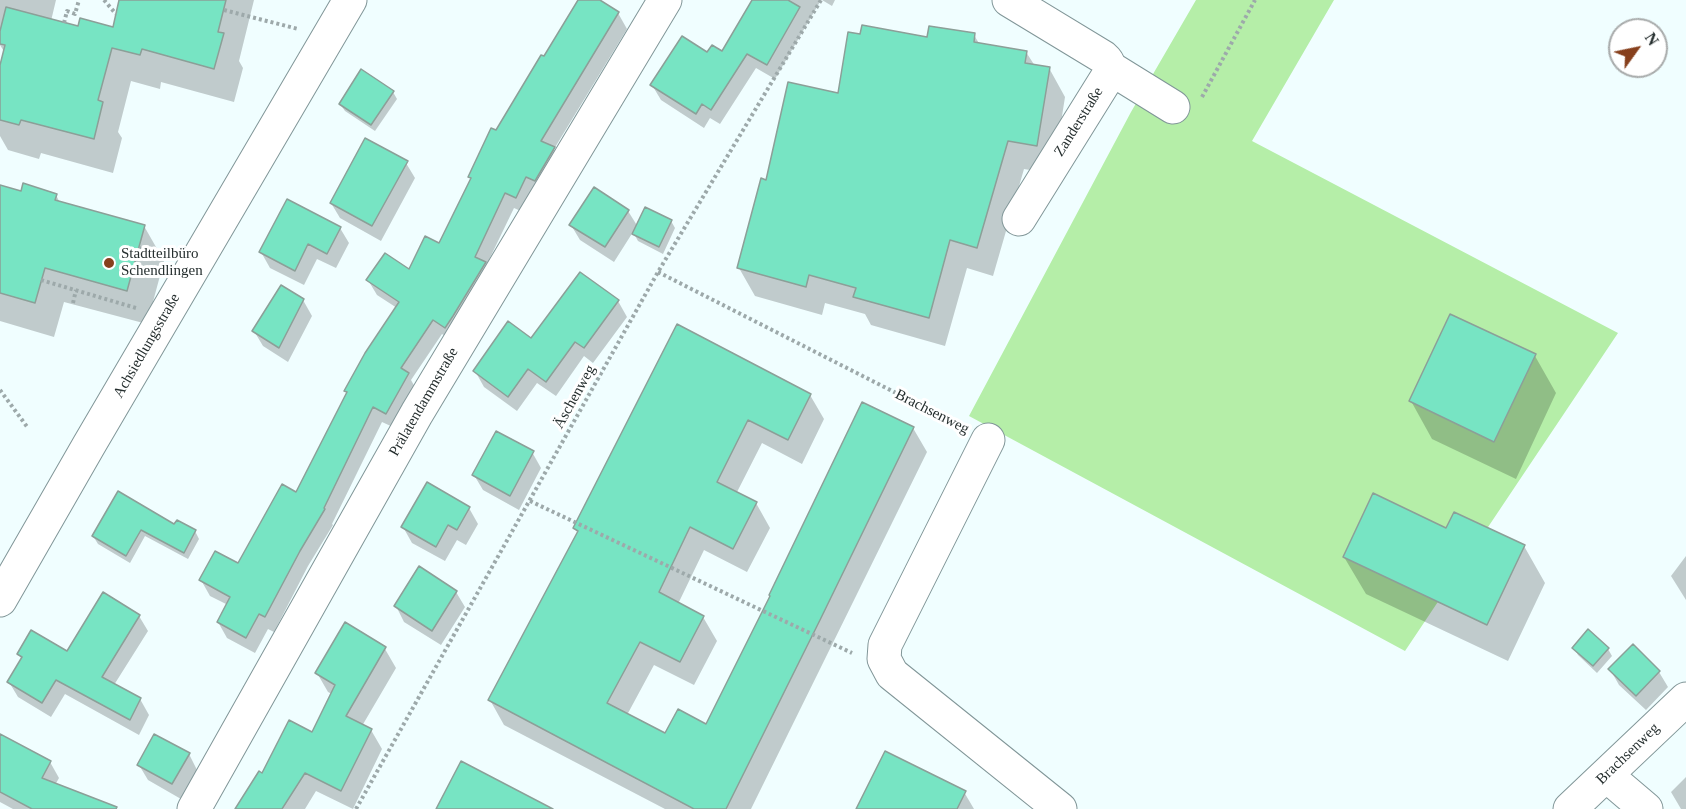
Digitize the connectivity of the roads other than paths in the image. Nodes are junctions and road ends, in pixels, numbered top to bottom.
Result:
1 (351, 0) edge
2 (665, 0) edge
3 (1009, 0) edge
4 (1110, 68) junction
5 (1173, 107) road end
6 (1019, 219) dead end
7 (988, 440) road end
8 (0, 600) edge
9 (1686, 699) edge
10 (1606, 775) junction
11 (194, 809) edge
12 (1060, 809) edge
13 (1570, 809) edge
14 (1646, 809) edge

1 - 8 street, Achsiedlungsstraße
2 - 11 street, Prälatendammstraße
3 - 4 street
4 - 5 street
4 - 6 street, Zanderstraße
7 - 12 street
9 - 10 street, Brachsenweg
10 - 13 street, Brachsenweg
10 - 14 street

